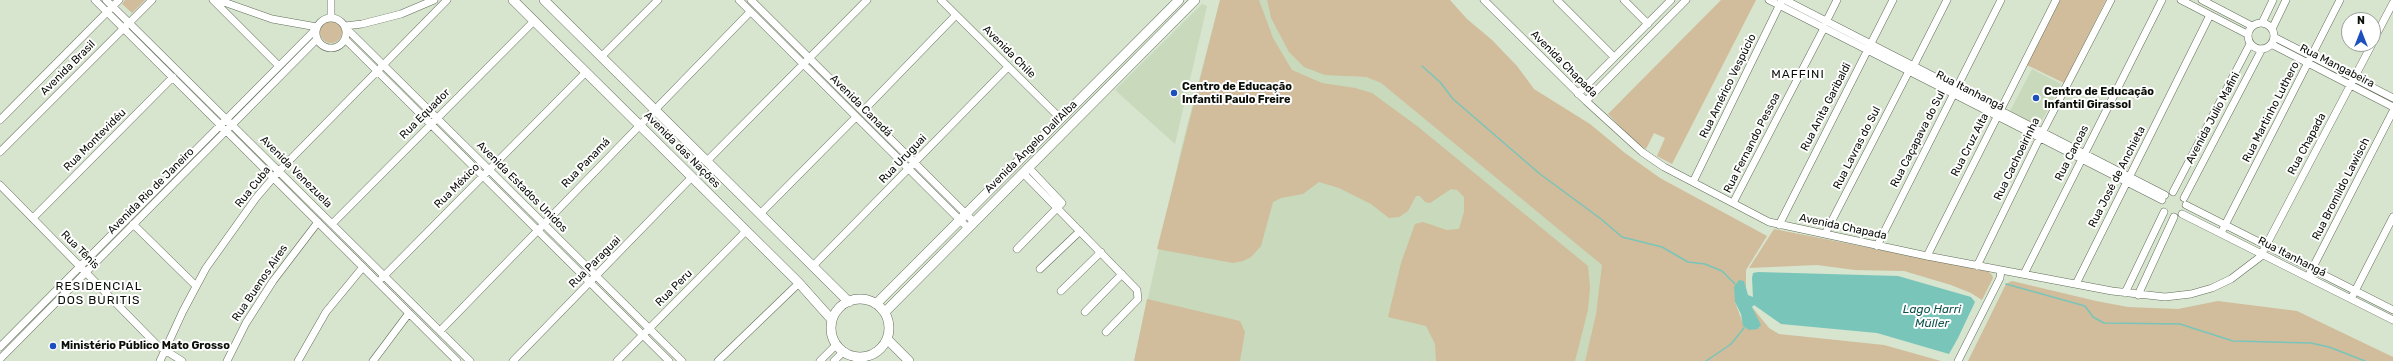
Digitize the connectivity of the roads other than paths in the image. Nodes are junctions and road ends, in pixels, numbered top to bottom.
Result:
1 (95, 0) edge
2 (106, 0) edge
3 (119, 0) edge
4 (152, 0) edge
5 (213, 0) edge
6 (218, 0) edge
7 (331, 0) edge
8 (434, 0) edge
9 (447, 0) edge
10 (513, 0) edge
11 (658, 0) edge
12 (738, 0) edge
13 (751, 0) edge
14 (762, 0) edge
15 (867, 0) edge
16 (941, 0) edge
17 (1179, 0) edge
18 (1195, 0) edge
19 (1484, 0) edge
20 (1557, 0) edge
21 (1624, 0) edge
22 (1671, 0) edge
23 (1686, 0) edge
24 (1769, 0) edge
25 (1838, 0) edge
26 (1893, 0) edge
27 (1947, 0) edge
28 (2002, 0) edge
29 (2056, 0) edge
30 (2111, 0) edge
31 (2162, 0) edge
32 (2181, 0) edge
33 (2202, 0) edge
34 (2273, 0) edge
35 (2286, 0) edge
36 (2340, 0) edge
37 (549, 2) edge
38 (1782, 2) edge
39 (2216, 3) edge
40 (2393, 3) edge
41 (756, 6) junction
42 (110, 9) junction
43 (750, 12) junction
44 (2210, 14) junction
45 (956, 15) junction
46 (331, 17) junction
47 (534, 21) junction
48 (2262, 23) junction
49 (1648, 24) junction
50 (1825, 25) junction
51 (126, 26) junction
52 (2252, 26) junction
53 (2381, 26) edge
54 (345, 27) junction
55 (316, 28) junction
56 (2272, 29) junction
57 (2247, 34) junction
58 (317, 39) junction
59 (345, 39) junction
60 (2272, 41) junction
61 (2250, 44) junction
62 (1869, 47) junction
63 (2262, 49) junction
64 (2367, 52) edge
65 (602, 57) junction
66 (1614, 57) junction
67 (810, 58) junction
68 (2309, 60) junction
69 (1609, 63) junction
70 (278, 65) junction
71 (383, 65) junction
72 (804, 65) junction
73 (1008, 67) junction
74 (1913, 67) junction
75 (1617, 69) junction
76 (377, 71) junction
77 (586, 72) junction
78 (1908, 73) junction
79 (173, 78) junction
80 (2352, 82) junction
81 (1956, 88) junction
82 (1578, 94) junction
83 (1953, 95) junction
84 (2393, 98) edge
85 (1586, 101) junction
86 (2393, 107) edge
87 (654, 109) junction
88 (2000, 110) junction
89 (863, 111) junction
90 (2393, 111) edge
91 (856, 117) junction
92 (1997, 117) junction
93 (226, 118) junction
94 (436, 118) junction
95 (1061, 119) junction
96 (0, 120) edge
97 (220, 124) junction
98 (430, 124) junction
99 (232, 125) junction
100 (639, 125) junction
101 (226, 131) junction
102 (2043, 131) junction
103 (2039, 138) junction
104 (0, 152) edge
105 (2085, 152) junction
106 (2081, 160) junction
107 (707, 161) junction
108 (914, 163) junction
109 (909, 169) junction
110 (489, 170) junction
111 (1026, 170) junction
112 (279, 171) junction
113 (483, 176) junction
114 (692, 177) junction
115 (273, 178) junction
116 (2128, 179) junction
117 (1693, 182) junction
118 (0, 185) edge
119 (2173, 192) junction
120 (2164, 198) junction
121 (2185, 201) junction
122 (1733, 203) junction
123 (1060, 205) junction
124 (2164, 212) junction
125 (760, 214) junction
126 (2182, 214) junction
127 (2174, 217) junction
128 (2393, 217) edge
129 (33, 218) junction
130 (964, 218) junction
131 (318, 222) junction
132 (133, 224) junction
133 (332, 224) junction
134 (544, 224) junction
135 (971, 225) junction
136 (1779, 225) junction
137 (2226, 225) junction
138 (537, 230) junction
139 (746, 231) junction
140 (1080, 231) junction
141 (1825, 234) junction
142 (2221, 234) junction
143 (1877, 246) junction
144 (2266, 246) junction
145 (1017, 249) dead end
146 (1101, 252) junction
147 (2262, 254) junction
148 (1927, 256) junction
149 (80, 266) junction
150 (813, 266) junction
151 (1977, 266) junction
152 (363, 267) junction
153 (1992, 268) junction
154 (1040, 269) dead end
155 (2312, 269) junction
156 (2001, 270) junction
157 (86, 272) junction
158 (2016, 273) junction
159 (1122, 274) junction
160 (2024, 274) junction
161 (384, 275) junction
162 (597, 276) junction
163 (2308, 277) junction
164 (2000, 278) junction
165 (378, 282) junction
166 (590, 282) junction
167 (799, 283) junction
168 (2076, 284) junction
169 (196, 286) junction
170 (1062, 291) dead end
171 (1993, 291) junction
172 (2355, 291) junction
173 (2125, 293) junction
174 (2138, 294) junction
175 (2351, 299) junction
176 (849, 302) junction
177 (876, 304) junction
178 (2393, 310) edge
179 (885, 312) junction
180 (1085, 312) dead end
181 (409, 313) junction
182 (832, 320) junction
183 (2393, 320) edge
184 (649, 328) junction
185 (440, 331) junction
186 (1106, 332) dead end
187 (642, 335) junction
188 (888, 340) junction
189 (836, 345) junction
190 (0, 347) edge
191 (164, 350) junction
192 (843, 352) junction
193 (874, 358) edge
194 (0, 359) edge
195 (455, 360) edge
196 (160, 361) edge
197 (182, 361) edge
198 (227, 361) edge
199 (298, 361) edge
200 (372, 361) edge
201 (470, 361) edge
202 (513, 361) edge
203 (617, 361) edge
204 (669, 361) edge
205 (682, 361) edge
206 (718, 361) edge
207 (820, 361) edge
208 (834, 361) edge
209 (909, 361) edge
210 (1958, 361) edge

1 - 42 street, Avenida Venezuela
2 - 42 street, Avenida Venezuela
3 - 42 street, Avenida Brasil
4 - 51 street, Avenida Brasil
5 - 70 street
6 - 55 street
7 - 46 street
8 - 54 street
9 - 71 street, Rua Cuba
10 - 47 main road, Avenida das Nações
11 - 65 street
12 - 43 street, Avenida Canadá
13 - 41 street, Avenida Canadá
14 - 41 street
15 - 67 street
16 - 45 street, Avenida Chile
17 - 95 main road, Avenida Ângelo Dall'Alba
18 - 111 main road, Avenida Ângelo Dall'Alba
19 - 82 street, Avenida Chapada
20 - 66 street
21 - 49 street
22 - 49 street
23 - 75 street
24 - 38 street, Rua Itanhangá
25 - 50 street, Rua Fernando Pessoa
26 - 62 street, Rua Anita Garibaldi
27 - 74 street
28 - 81 street, Rua Caçapava do Sul
29 - 88 street, Rua Cruz Alta
30 - 102 street, Rua Cachoeirinha
31 - 105 street, Rua Canoas
32 - 44 street
33 - 39 street
34 - 48 street
35 - 56 street
36 - 68 street, Rua Martinho Luthero
37 - 65 main road, Avenida das Nações
38 - 50 street, Rua Itanhangá
38 - 117 street, Rua Américo Vespúcio
39 - 52 street
40 - 53 street, Rua Chapada
41 - 67 street, Avenida Canadá
42 - 51 street, Avenida Venezuela
42 - 96 street, Avenida Brasil
43 - 72 street, Avenida Canadá
43 - 87 street, Rua Panamá
44 - 57 street
44 - 116 street, Rua José de Anchieta
45 - 73 street, Avenida Chile
45 - 89 street
46 - 54 street
46 - 55 street
47 - 77 main road, Avenida das Nações
47 - 94 street, Rua Equador
48 - 52 street
48 - 56 street
49 - 66 street
50 - 62 street, Rua Itanhangá
50 - 122 street, Rua Fernando Pessoa
51 - 79 street, Avenida Venezuela
51 - 93 street, Avenida Venezuela
51 - 104 street, Avenida Brasil
52 - 57 street
54 - 59 street
54 - 71 street, Avenida Estados Unidos
55 - 58 street
55 - 70 street, Avenida Rio de Janeiro
56 - 60 street
57 - 61 street
58 - 59 street
58 - 99 street, Avenida Rio de Janeiro
59 - 76 street, Avenida Estados Unidos
60 - 63 street
60 - 68 street, Rua Mangabeira
61 - 63 street
61 - 119 street, Avenida Julio Mafini
62 - 74 street, Rua Itanhangá
62 - 78 street, Rua Itanhangá
62 - 136 street, Rua Anita Garibaldi
63 - 121 street, Avenida Julio Mafini
64 - 80 street, Rua Chapada
65 - 87 main road, Avenida das Nações
66 - 69 street
67 - 72 street
67 - 89 street, Avenida Canadá
68 - 80 street, Rua Mangabeira
68 - 137 street, Rua Martinho Luthero
69 - 75 street
69 - 82 street
70 - 93 street, Avenida Rio de Janeiro
71 - 76 street, Rua Cuba
71 - 94 street, Avenida Estados Unidos
72 - 91 street, Avenida Canadá
72 - 107 street
73 - 95 street, Avenida Chile
73 - 108 street, Rua Uruguai
74 - 81 street, Rua Itanhangá
75 - 85 street
76 - 98 street, Avenida Estados Unidos
76 - 112 street, Rua Cuba
77 - 100 main road, Avenida das Nações
77 - 110 street, Rua México
78 - 83 street, Rua Itanhangá
78 - 141 street, Rua Lavras do Sul
79 - 97 street, Avenida Venezuela
79 - 129 street, Rua Montevidéu
80 - 84 street, Rua Mangabeira
80 - 86 street, Rua Mangabeira
80 - 144 street, Rua Chapada
81 - 83 street, Rua Caçapava do Sul
81 - 88 street, Rua Itanhangá
82 - 85 street, Avenida Chapada
83 - 92 street, Rua Itanhangá
83 - 143 street, Rua Caçapava do Sul
85 - 117 street, Avenida Chapada
87 - 100 street, Rua Panamá
87 - 107 main road, Avenida das Nações
88 - 92 street, Rua Cruz Alta
88 - 102 street, Rua Itanhangá
89 - 108 street, Avenida Canadá
90 - 155 street, Rua Bromildo Lawisch
91 - 109 street, Avenida Canadá
91 - 125 street
92 - 103 street, Rua Itanhangá
92 - 148 street, Rua Cruz Alta
93 - 97 street, Avenida Rio de Janeiro
93 - 99 street, Avenida Venezuela
94 - 98 street, Rua Equador
94 - 110 street, Avenida Estados Unidos
95 - 130 main road, Avenida Ângelo Dall'Alba
97 - 101 street, Avenida Venezuela
97 - 149 street, Avenida Rio de Janeiro
98 - 113 street, Avenida Estados Unidos
98 - 133 street, Rua Equador
99 - 101 street, Avenida Rio de Janeiro
99 - 112 street, Avenida Venezuela
100 - 114 main road, Avenida das Nações
100 - 134 street, Rua Panamá
101 - 115 street, Avenida Venezuela
101 - 132 street, Avenida Rio de Janeiro
102 - 103 street, Rua Cachoeirinha
102 - 105 street, Rua Itanhangá
103 - 106 street, Rua Itanhangá
103 - 151 street, Rua Cachoeirinha
105 - 106 street, Rua Canoas
105 - 116 street, Rua Itanhangá
106 - 116 street, Rua Itanhangá
106 - 160 street, Rua Canoas
107 - 125 main road, Avenida das Nações
108 - 109 street, Rua Uruguai
108 - 130 street, Avenida Canadá
109 - 130 street, Avenida Canadá
109 - 150 street, Rua Uruguai
110 - 113 street, Rua México
110 - 134 street, Avenida Estados Unidos
111 - 123 street
111 - 135 main road, Avenida Ângelo Dall'Alba
112 - 115 street, Rua Cuba
112 - 133 street, Avenida Venezuela
113 - 138 street, Avenida Estados Unidos
113 - 161 street, Rua México
114 - 139 main road, Avenida das Nações
114 - 162 street, Rua Paraguai
115 - 131 street, Avenida Venezuela
115 - 169 street, Rua Cuba
116 - 120 street, Rua Itanhangá
116 - 168 street, Rua José de Anchieta
117 - 122 street, Avenida Chapada
118 - 129 street, Rua Tênis
119 - 120 street
119 - 121 street
120 - 124 street
121 - 126 street
121 - 137 street, Rua Itanhangá
122 - 136 street, Avenida Chapada
123 - 140 street
123 - 145 street
124 - 127 street
124 - 173 street
125 - 150 main road, Avenida das Nações
126 - 127 street
126 - 142 street, Rua Itanhangá
127 - 174 street
128 - 172 street
129 - 149 street, Rua Tênis
130 - 135 street, Avenida Canadá
130 - 177 main road, Avenida Ângelo Dall'Alba
131 - 152 street, Avenida Venezuela
131 - 198 street, Rua Buenos Aires
132 - 157 street, Avenida Rio de Janeiro
132 - 169 street
133 - 161 street, Avenida Venezuela
134 - 138 street, Rua Panamá
134 - 162 street, Avenida Estados Unidos
135 - 179 main road, Avenida Ângelo Dall'Alba
136 - 141 street, Avenida Chapada
137 - 142 street, Rua Martinho Luthero
137 - 144 street, Rua Itanhangá
138 - 166 street, Avenida Estados Unidos
138 - 185 street, Rua Panamá
139 - 167 main road, Avenida das Nações
139 - 184 street, Rua Peru
140 - 146 street
140 - 154 street
141 - 143 street, Avenida Chapada
142 - 147 street, Rua Itanhangá
143 - 148 street, Avenida Chapada
144 - 147 street, Rua Chapada
144 - 155 street, Rua Itanhangá
146 - 159 street
146 - 170 street
147 - 163 street, Rua Itanhangá
147 - 174 street, Avenida Chapada
148 - 151 street, Avenida Chapada
149 - 157 street, Rua Tênis
149 - 190 street, Avenida Rio de Janeiro
150 - 176 main road, Avenida das Nações
151 - 153 street, Avenida Chapada
152 - 165 street, Avenida Venezuela
152 - 199 street
153 - 156 street, Avenida Chapada
153 - 171 street
155 - 163 street, Rua Bromildo Lawisch
155 - 172 street, Rua Itanhangá
156 - 158 street, Avenida Chapada
156 - 164 street
157 - 191 street, Rua Tênis
157 - 194 street, Avenida Rio de Janeiro
158 - 160 street, Avenida Chapada
158 - 164 street
159 - 180 street
159 - 186 street
160 - 168 street, Avenida Chapada
161 - 165 street, Rua México
161 - 185 street, Avenida Venezuela
162 - 166 street, Rua Paraguai
162 - 184 street, Avenida Estados Unidos
163 - 175 street, Rua Itanhangá
164 - 171 street
165 - 181 street, Avenida Venezuela
166 - 187 street, Avenida Estados Unidos
166 - 202 street, Rua Paraguai
167 - 182 main road, Avenida das Nações
167 - 206 street
168 - 173 street, Avenida Chapada
169 - 191 street, Rua Cuba
171 - 210 street
172 - 175 street
172 - 178 street, Rua Itanhangá
173 - 174 street, Avenida Chapada
175 - 183 street, Rua Itanhangá
176 - 177 main road
176 - 182 main road
177 - 179 main road
179 - 188 main road
181 - 195 street, Avenida Venezuela
181 - 200 street
182 - 189 main road
184 - 187 street, Rua Peru
184 - 205 street, Avenida Estados Unidos
185 - 201 street, Avenida Venezuela
187 - 203 street, Rua Peru
187 - 204 street, Avenida Estados Unidos
188 - 193 main road
188 - 209 main road
189 - 192 main road
189 - 207 street
191 - 196 street, Rua Cuba
191 - 197 street, Rua Tênis
192 - 193 main road
192 - 208 street

